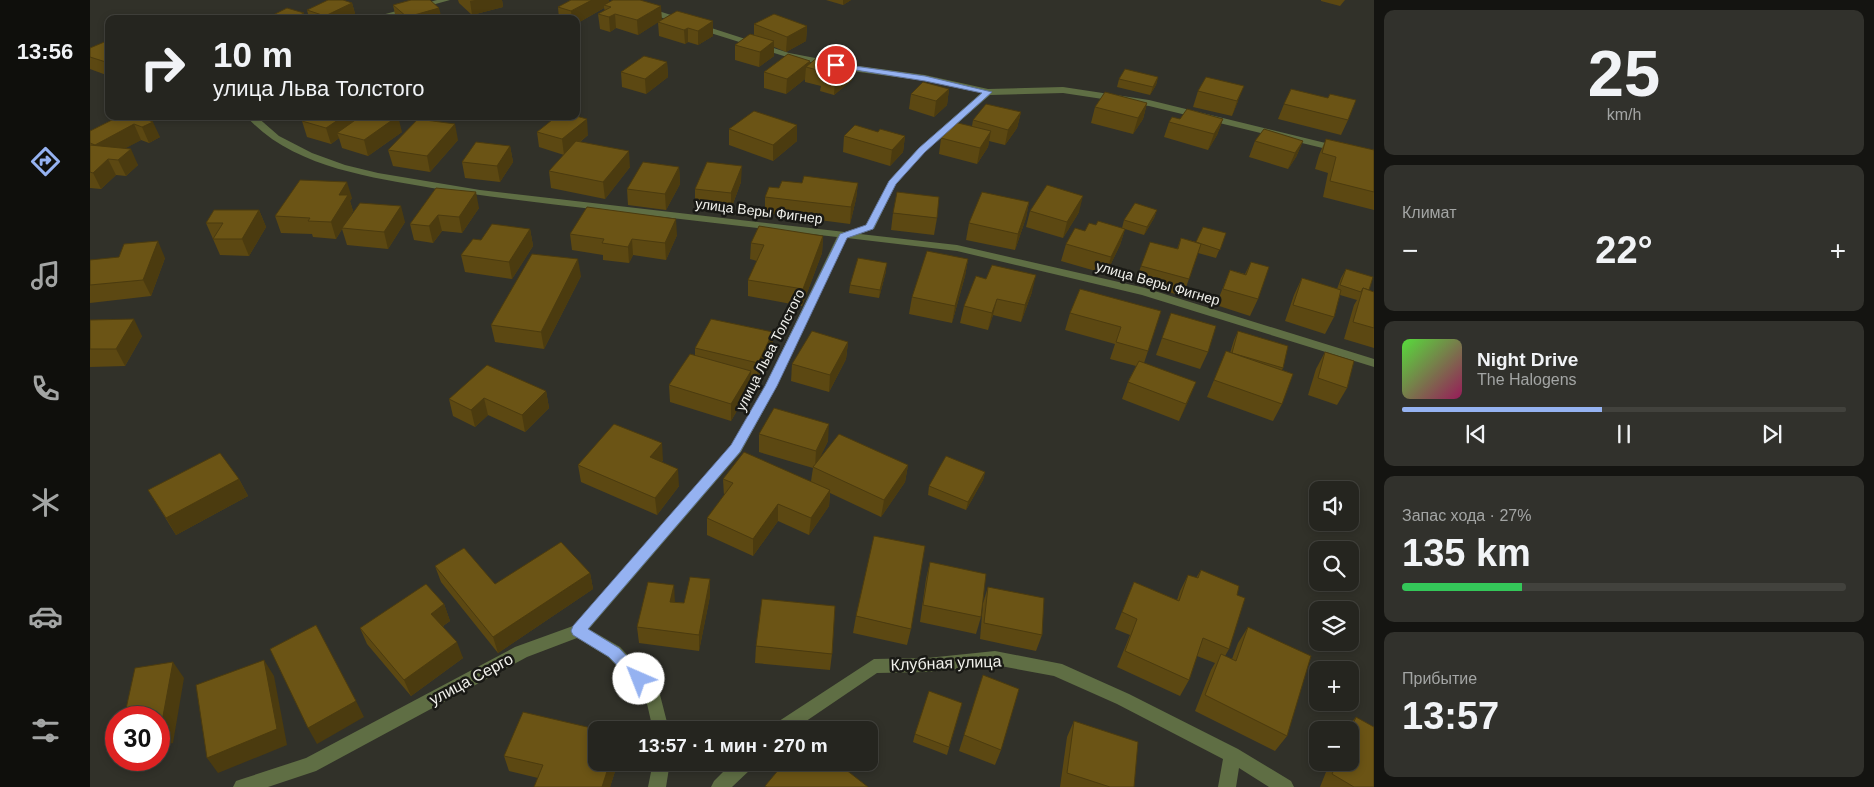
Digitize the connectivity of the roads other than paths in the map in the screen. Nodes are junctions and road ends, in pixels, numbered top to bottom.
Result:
1 (446, 0) edge
2 (628, 0) edge
3 (387, 15) edge
4 (988, 92) junction
5 (255, 120) edge
6 (1346, 150) edge
7 (843, 236) junction
8 (1374, 363) edge
9 (578, 631) junction
10 (659, 721) edge
11 (792, 721) edge
12 (1232, 755) junction
13 (660, 771) edge
14 (737, 771) edge
15 (242, 787) edge
16 (657, 787) edge
17 (720, 787) edge
18 (1227, 787) edge
19 (1284, 787) edge

1 - 3 street
2 - 4 street
4 - 6 street
4 - 7 street
5 - 7 street, улица Веры Фигнер
7 - 8 street, улица Веры Фигнер
7 - 9 street, улица Льва Толстого
9 - 10 street
9 - 15 street, улица Серго
11 - 12 street, Клубная улица
12 - 18 street
12 - 19 street, Клубная улица
13 - 16 street
14 - 17 street

